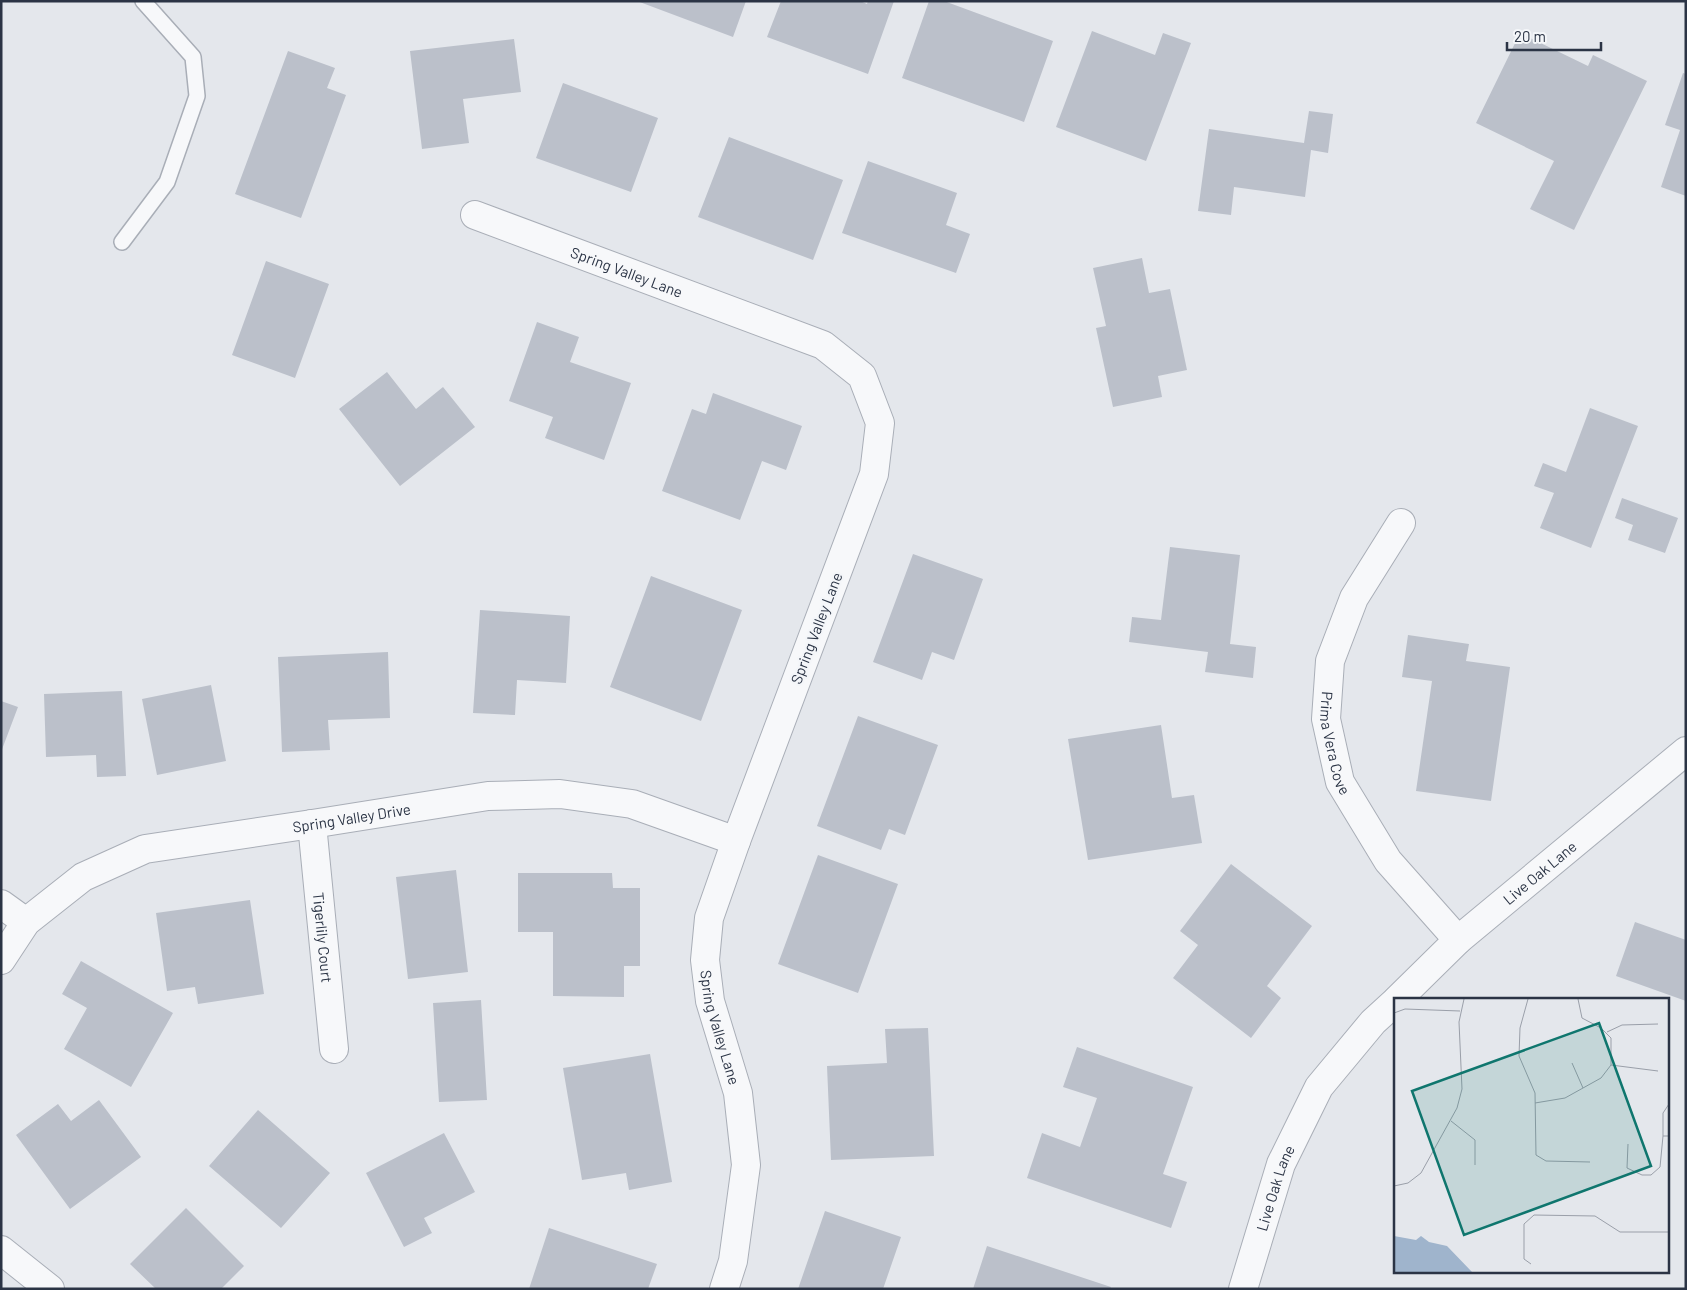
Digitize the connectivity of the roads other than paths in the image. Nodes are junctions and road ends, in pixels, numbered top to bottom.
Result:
1 (143, 1) edge
2 (475, 215) dead end
3 (122, 242) dead end
4 (1401, 523) dead end
5 (1686, 751) edge
6 (312, 824) junction
7 (736, 841) junction
8 (1, 904) edge
9 (26, 922) junction
10 (1458, 940) junction
11 (1, 960) edge
12 (1399, 998) edge
13 (1394, 1003) edge
14 (334, 1049) dead end
15 (1, 1250) edge
16 (50, 1289) edge
17 (724, 1289) edge
18 (1243, 1289) edge

1 - 3 lane
2 - 7 street, Spring Valley Lane
4 - 10 street, Prima Vera Cove
5 - 10 street, Live Oak Lane
6 - 7 street, Spring Valley Drive
6 - 9 street, Spring Valley Drive
6 - 14 street, Tigerlily Court
7 - 17 street, Spring Valley Lane
8 - 9 street
9 - 11 street, Spring Valley Drive
10 - 12 street, Live Oak Lane
13 - 18 street, Live Oak Lane
15 - 16 street

